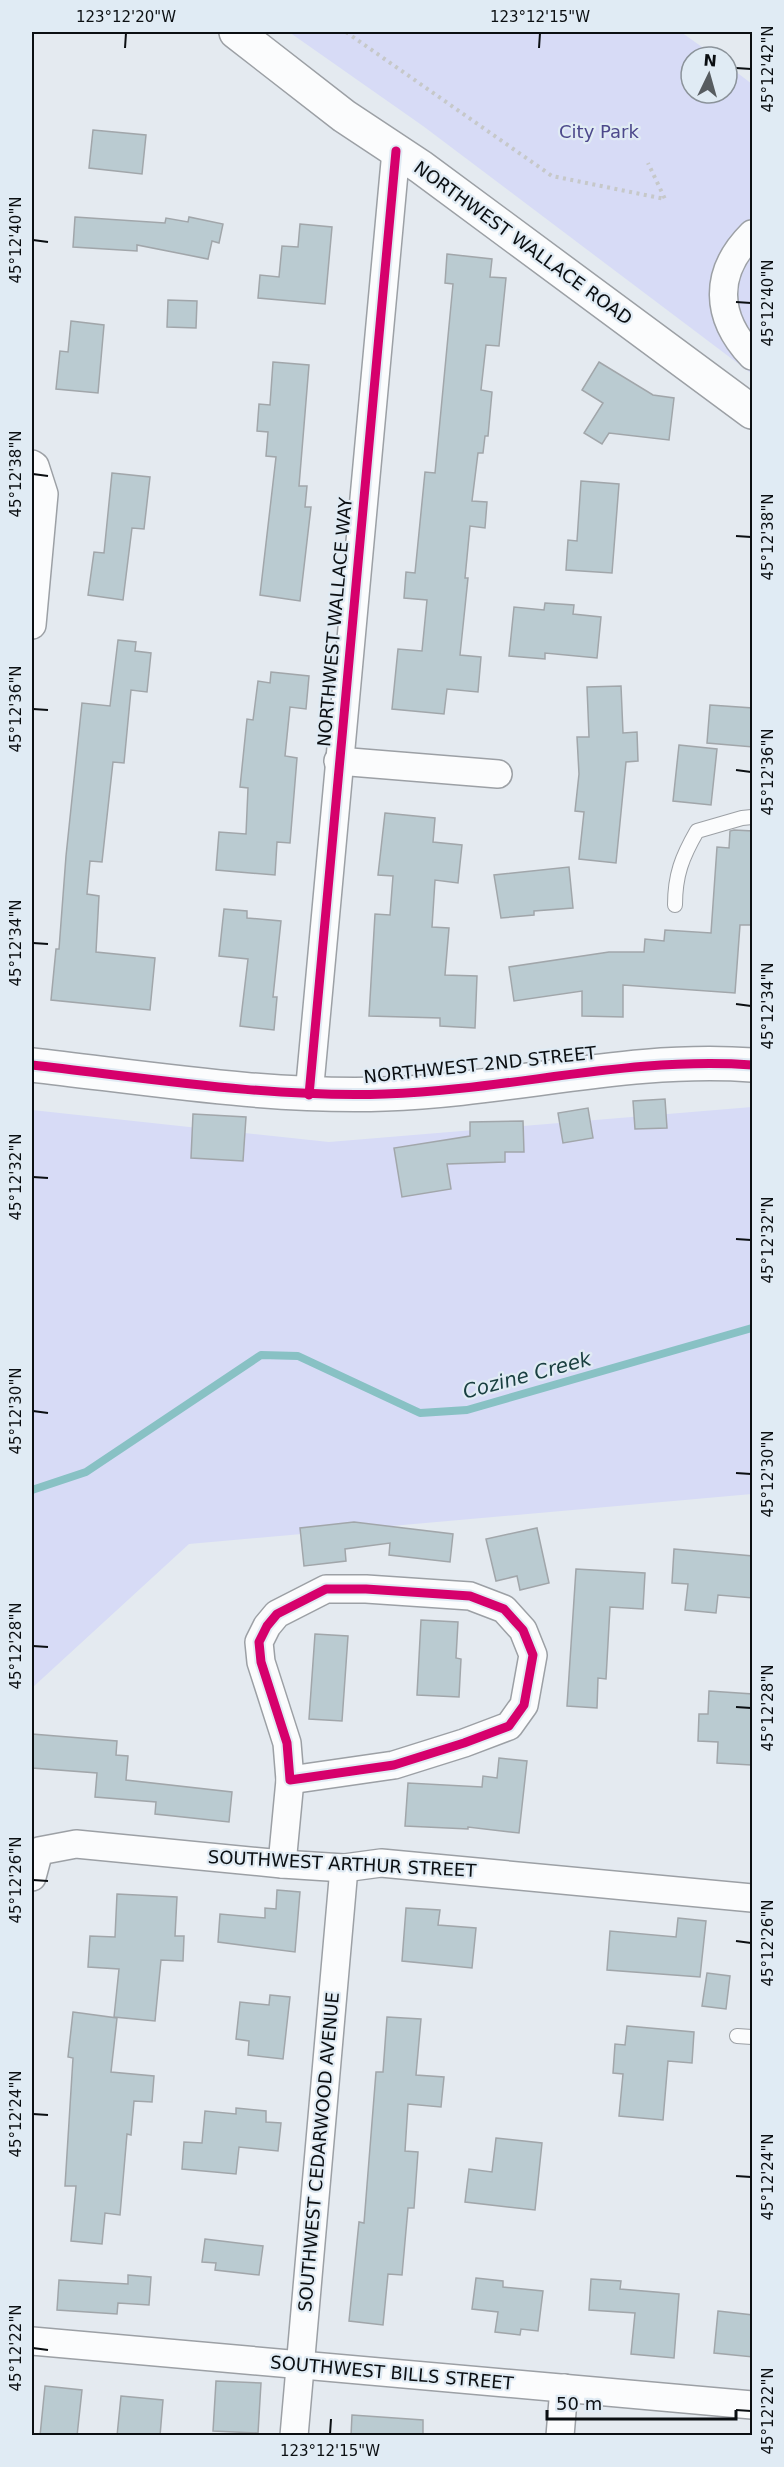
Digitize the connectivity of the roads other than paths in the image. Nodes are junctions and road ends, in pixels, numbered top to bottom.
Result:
1 (236, 32) edge
2 (396, 152) junction
3 (753, 234) edge
4 (753, 356) edge
5 (753, 412) edge
6 (32, 464) edge
7 (32, 625) edge
8 (338, 761) junction
9 (498, 774) dead end
10 (753, 817) edge
11 (675, 905) dead end
12 (32, 1065) edge
13 (753, 1065) edge
14 (309, 1095) junction
15 (290, 1780) junction
16 (282, 1864) junction
17 (344, 1868) junction
18 (32, 1877) edge
19 (753, 1898) edge
20 (737, 2036) dead end
21 (753, 2037) edge
22 (32, 2341) edge
23 (300, 2365) junction
24 (564, 2388) junction
25 (753, 2405) edge
26 (294, 2436) edge
27 (560, 2436) edge

1 - 2 main road, NORTHWEST WALLACE ROAD
2 - 5 main road, NORTHWEST WALLACE ROAD
2 - 8 street, NORTHWEST WALLACE WAY
3 - 4 street
6 - 7 street
8 - 9 street
8 - 14 street, NORTHWEST WALLACE WAY
10 - 11 lane
12 - 14 main road, NORTHWEST 2ND STREET
13 - 14 main road, NORTHWEST 2ND STREET
15 - 15 street
15 - 16 street
16 - 17 street, SOUTHWEST ARTHUR STREET
16 - 18 street, SOUTHWEST ARTHUR STREET
17 - 19 street, SOUTHWEST ARTHUR STREET
17 - 23 street, SOUTHWEST CEDARWOOD AVENUE
20 - 21 lane
22 - 23 street, SOUTHWEST BILLS STREET
23 - 24 street, SOUTHWEST BILLS STREET
23 - 26 street, SOUTHWEST CEDARWOOD AVENUE
24 - 25 street, SOUTHWEST BILLS STREET
24 - 27 street

